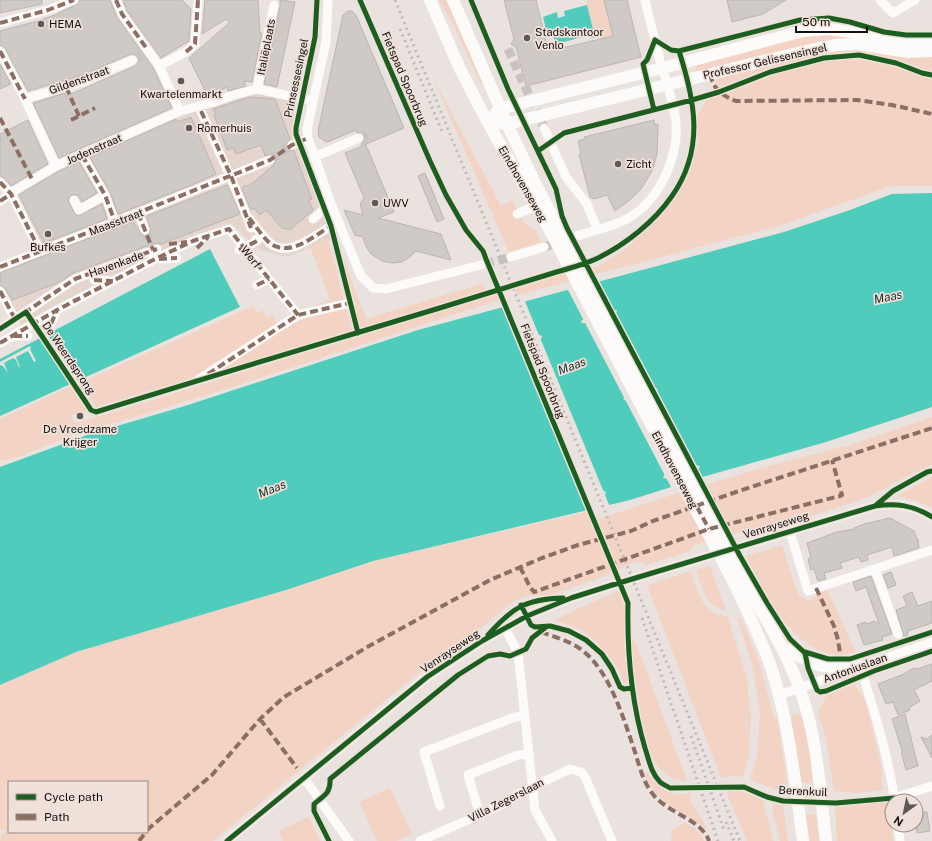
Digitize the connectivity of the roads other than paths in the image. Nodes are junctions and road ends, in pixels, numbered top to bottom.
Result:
1 (74, 0) edge
2 (116, 0) edge
3 (198, 0) edge
4 (328, 0) edge
5 (430, 0) edge
6 (453, 0) edge
7 (645, 0) edge
8 (880, 0) edge
9 (915, 0) edge
10 (274, 5) dead end
11 (0, 23) edge
12 (932, 42) edge
13 (0, 50) edge
14 (932, 51) edge
15 (133, 60) tunnel mouth
16 (159, 66) junction
17 (662, 68) junction
18 (667, 85) junction
19 (257, 89) junction
20 (25, 99) junction
21 (313, 101) junction
22 (200, 109) junction
23 (500, 109) junction
24 (180, 110) junction
25 (487, 122) junction
26 (507, 124) junction
27 (544, 128) tunnel mouth
28 (308, 138) junction
29 (359, 138) tunnel mouth
30 (292, 145) tunnel mouth
31 (82, 154) junction
32 (314, 157) junction
33 (270, 160) tunnel mouth
34 (56, 166) junction
35 (231, 176) junction
36 (0, 182) edge
37 (11, 194) junction
38 (105, 195) junction
39 (74, 200) dead end
40 (0, 201) edge
41 (332, 206) junction
42 (536, 206) junction
43 (138, 213) junction
44 (246, 213) junction
45 (516, 214) dead end
46 (256, 218) dead end
47 (313, 219) dead end
48 (115, 222) junction
49 (552, 225) junction
50 (330, 226) dead end
51 (251, 228) dead end
52 (145, 230) tunnel mouth
53 (597, 230) junction
54 (577, 236) tunnel mouth
55 (256, 239) dead end
56 (169, 244) dead end
57 (195, 245) junction
58 (544, 247) tunnel mouth
59 (154, 249) dead end
60 (241, 249) junction
61 (40, 251) junction
62 (511, 257) tunnel mouth
63 (177, 258) dead end
64 (155, 260) junction
65 (486, 264) tunnel mouth
66 (0, 267) edge
67 (269, 279) junction
68 (94, 280) dead end
69 (113, 282) junction
70 (257, 285) dead end
71 (0, 291) edge
72 (350, 303) dead end
73 (57, 310) junction
74 (298, 315) junction
75 (15, 319) junction
76 (51, 324) dead end
77 (0, 329) edge
78 (12, 336) junction
79 (28, 336) dead end
80 (0, 343) edge
81 (199, 380) dead end
82 (932, 517) edge
83 (790, 532) junction
84 (932, 550) edge
85 (727, 560) junction
86 (875, 569) junction
87 (505, 628) junction
88 (898, 634) dead end
89 (932, 642) edge
90 (782, 648) junction
91 (860, 666) junction
92 (799, 689) junction
93 (779, 695) junction
94 (524, 716) junction
95 (528, 754) junction
96 (304, 778) junction
97 (532, 786) junction
98 (932, 786) edge
99 (893, 793) edge
100 (914, 793) edge
101 (440, 806) dead end
102 (480, 814) junction
103 (227, 841) edge
104 (349, 841) edge
105 (420, 841) edge
106 (552, 841) edge
107 (612, 841) edge
108 (803, 841) edge
109 (826, 841) edge

1 - 11 street
2 - 16 street
3 - 16 street
4 - 21 street, Prinsessesingel
5 - 25 main road, Eindhovenseweg
6 - 23 main road, Eindhovenseweg
7 - 17 street
8 - 9 street
10 - 19 street, Italiëplaats
12 - 17 main road, Professor Gelissensingel
13 - 20 street
14 - 18 main road, Professor Gelissensingel
15 - 20 street, Gildenstraat
16 - 24 street
17 - 18 street
17 - 23 main road, Professor Gelissensingel
18 - 26 main road, Professor Gelissensingel
18 - 53 street
19 - 21 street
19 - 22 street
20 - 34 street
21 - 28 street, Prinsessesingel
22 - 24 street
22 - 35 street
23 - 25 main road
23 - 26 main road, Eindhovenseweg
24 - 31 street, Jodenstraat
25 - 26 main road
25 - 42 main road, Eindhovenseweg
26 - 49 main road, Eindhovenseweg
27 - 53 street
28 - 30 street
28 - 32 street, Prinsessesingel
29 - 32 street
31 - 34 street, Jodenstraat
31 - 38 street
32 - 41 street, Prinsessesingel
33 - 35 street, Maasstraat
34 - 37 street, Jodenstraat
35 - 43 street, Maasstraat
35 - 44 street
36 - 37 street
37 - 40 street, Jodenstraat
37 - 61 street
38 - 39 street
38 - 48 street
41 - 47 street
41 - 65 street, Prinsessesingel
42 - 45 street
42 - 49 main road, Eindhovenseweg
43 - 48 street, Maasstraat
43 - 52 street
44 - 46 street
44 - 50 street
44 - 51 street
48 - 61 street, Maasstraat
49 - 85 main road, Eindhovenseweg
53 - 54 street
55 - 60 street
56 - 57 street, Werf
57 - 60 street, Werf
57 - 64 street, Werf
58 - 62 street
59 - 75 street, Havenkade
60 - 67 street, Werf
61 - 66 street, Maasstraat
63 - 64 street, Werf
64 - 69 street, Werf
67 - 70 street
67 - 74 street, Werf
68 - 69 street
69 - 73 street, Werf
71 - 75 street
72 - 74 street
73 - 76 street
73 - 78 street, Werf
74 - 81 street
75 - 77 street, Havenkade
78 - 79 street
78 - 80 street, Werf
82 - 83 street, Venrayseweg
83 - 86 street, Venrayseweg
83 - 87 street, Venrayseweg
84 - 86 street, Venrayseweg
85 - 90 main road, Eindhovenseweg
85 - 93 main road, Eindhovenseweg
86 - 88 street
87 - 94 street
87 - 96 street, Venrayseweg
89 - 91 street, Antoniuslaan
90 - 91 main road
90 - 92 main road, Eindhovenseweg
91 - 92 street, Antoniuslaan
91 - 99 street
92 - 93 street, Antoniuslaan
92 - 109 main road, Eindhovenseweg
93 - 108 main road, Eindhovenseweg
94 - 95 street
94 - 101 street
95 - 97 street
95 - 102 street
96 - 103 street, Venrayseweg
96 - 104 street
97 - 102 street, Villa Zegerslaan
97 - 106 street
97 - 107 street, Villa Zegerslaan
98 - 100 street
102 - 105 street, Villa Zegerslaan

